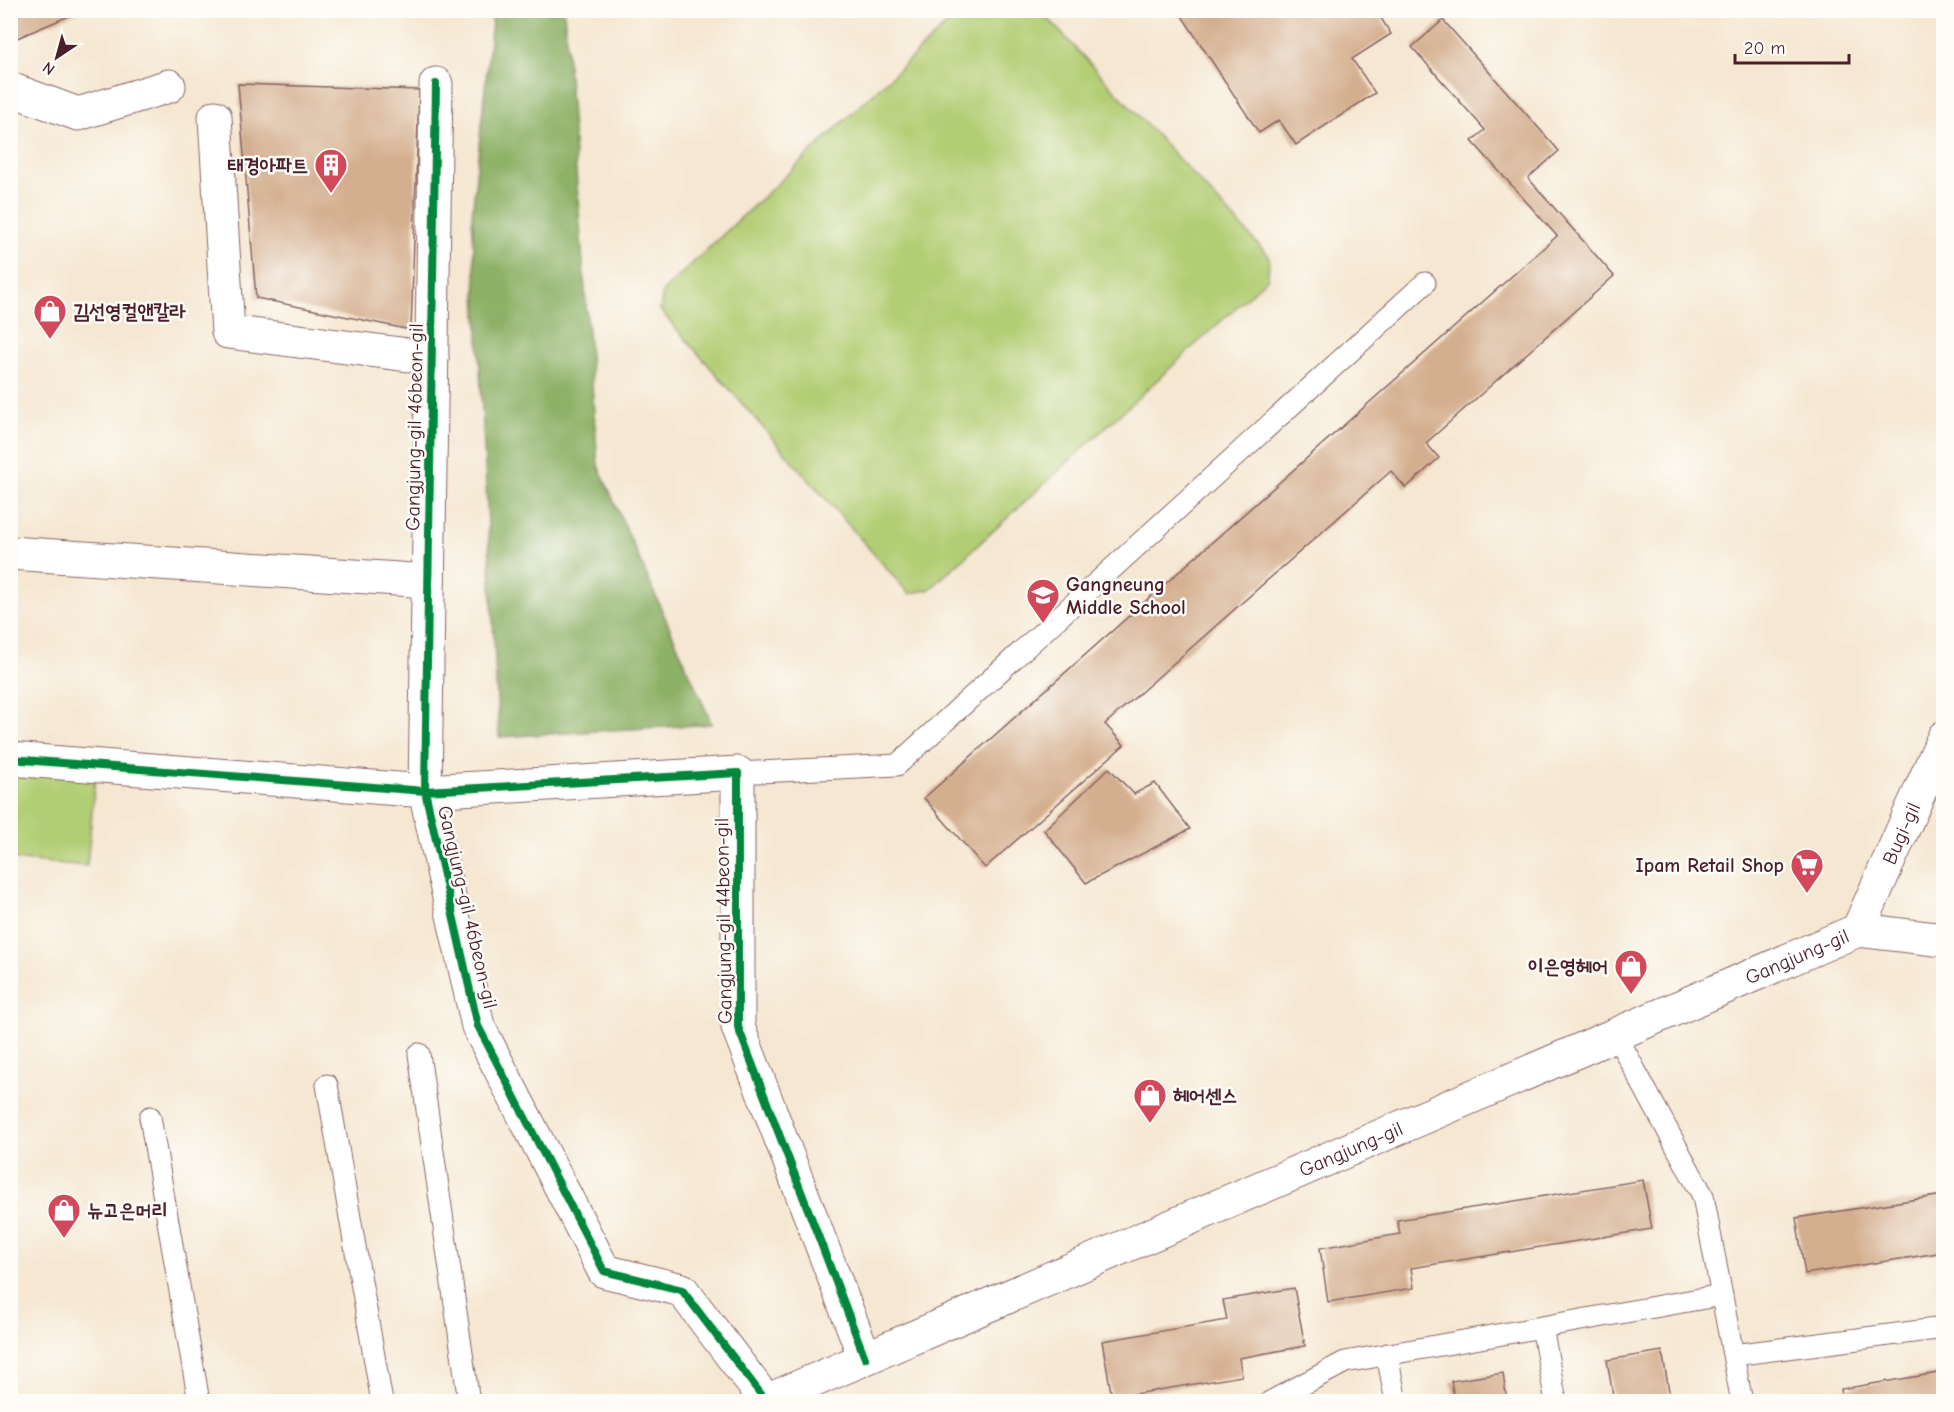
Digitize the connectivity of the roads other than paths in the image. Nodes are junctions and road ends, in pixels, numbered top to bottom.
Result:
1 (436, 84) dead end
2 (169, 86) dead end
3 (10, 88) edge
4 (215, 117) dead end
5 (1425, 283) dead end
6 (432, 358) junction
7 (10, 553) edge
8 (429, 580) junction
9 (1944, 737) edge
10 (10, 759) edge
11 (738, 773) junction
12 (425, 791) junction
13 (1858, 930) junction
14 (1944, 940) edge
15 (1616, 1035) junction
16 (419, 1054) dead end
17 (327, 1085) dead end
18 (150, 1117) dead end
19 (1722, 1295) junction
20 (1542, 1327) junction
21 (1944, 1328) edge
22 (1387, 1354) junction
23 (1733, 1355) junction
24 (865, 1358) junction
25 (199, 1401) edge
26 (382, 1401) edge
27 (470, 1401) edge
28 (765, 1401) edge
29 (1270, 1401) edge
30 (1396, 1401) edge
31 (1556, 1401) edge
32 (1742, 1401) edge

1 - 6 street, Gangjung-gil 46beon-gil
2 - 3 street
4 - 6 street
5 - 11 lane
6 - 8 street, Gangjung-gil 46beon-gil
7 - 8 street
8 - 12 street, Gangjung-gil 46beon-gil
9 - 13 street, Bugi-gil
10 - 12 street
11 - 12 street
11 - 24 street, Gangjung-gil 44beon-gil
12 - 28 street, Gangjung-gil 46beon-gil
13 - 14 street, Gangjung-gil
13 - 15 street, Gangjung-gil
15 - 19 lane
15 - 24 street, Gangjung-gil
16 - 27 lane
17 - 26 lane
18 - 25 lane
19 - 20 lane
19 - 23 lane
20 - 22 lane
20 - 31 lane
21 - 23 lane
22 - 29 lane
22 - 30 lane
23 - 32 lane
24 - 28 street, Gangjung-gil

